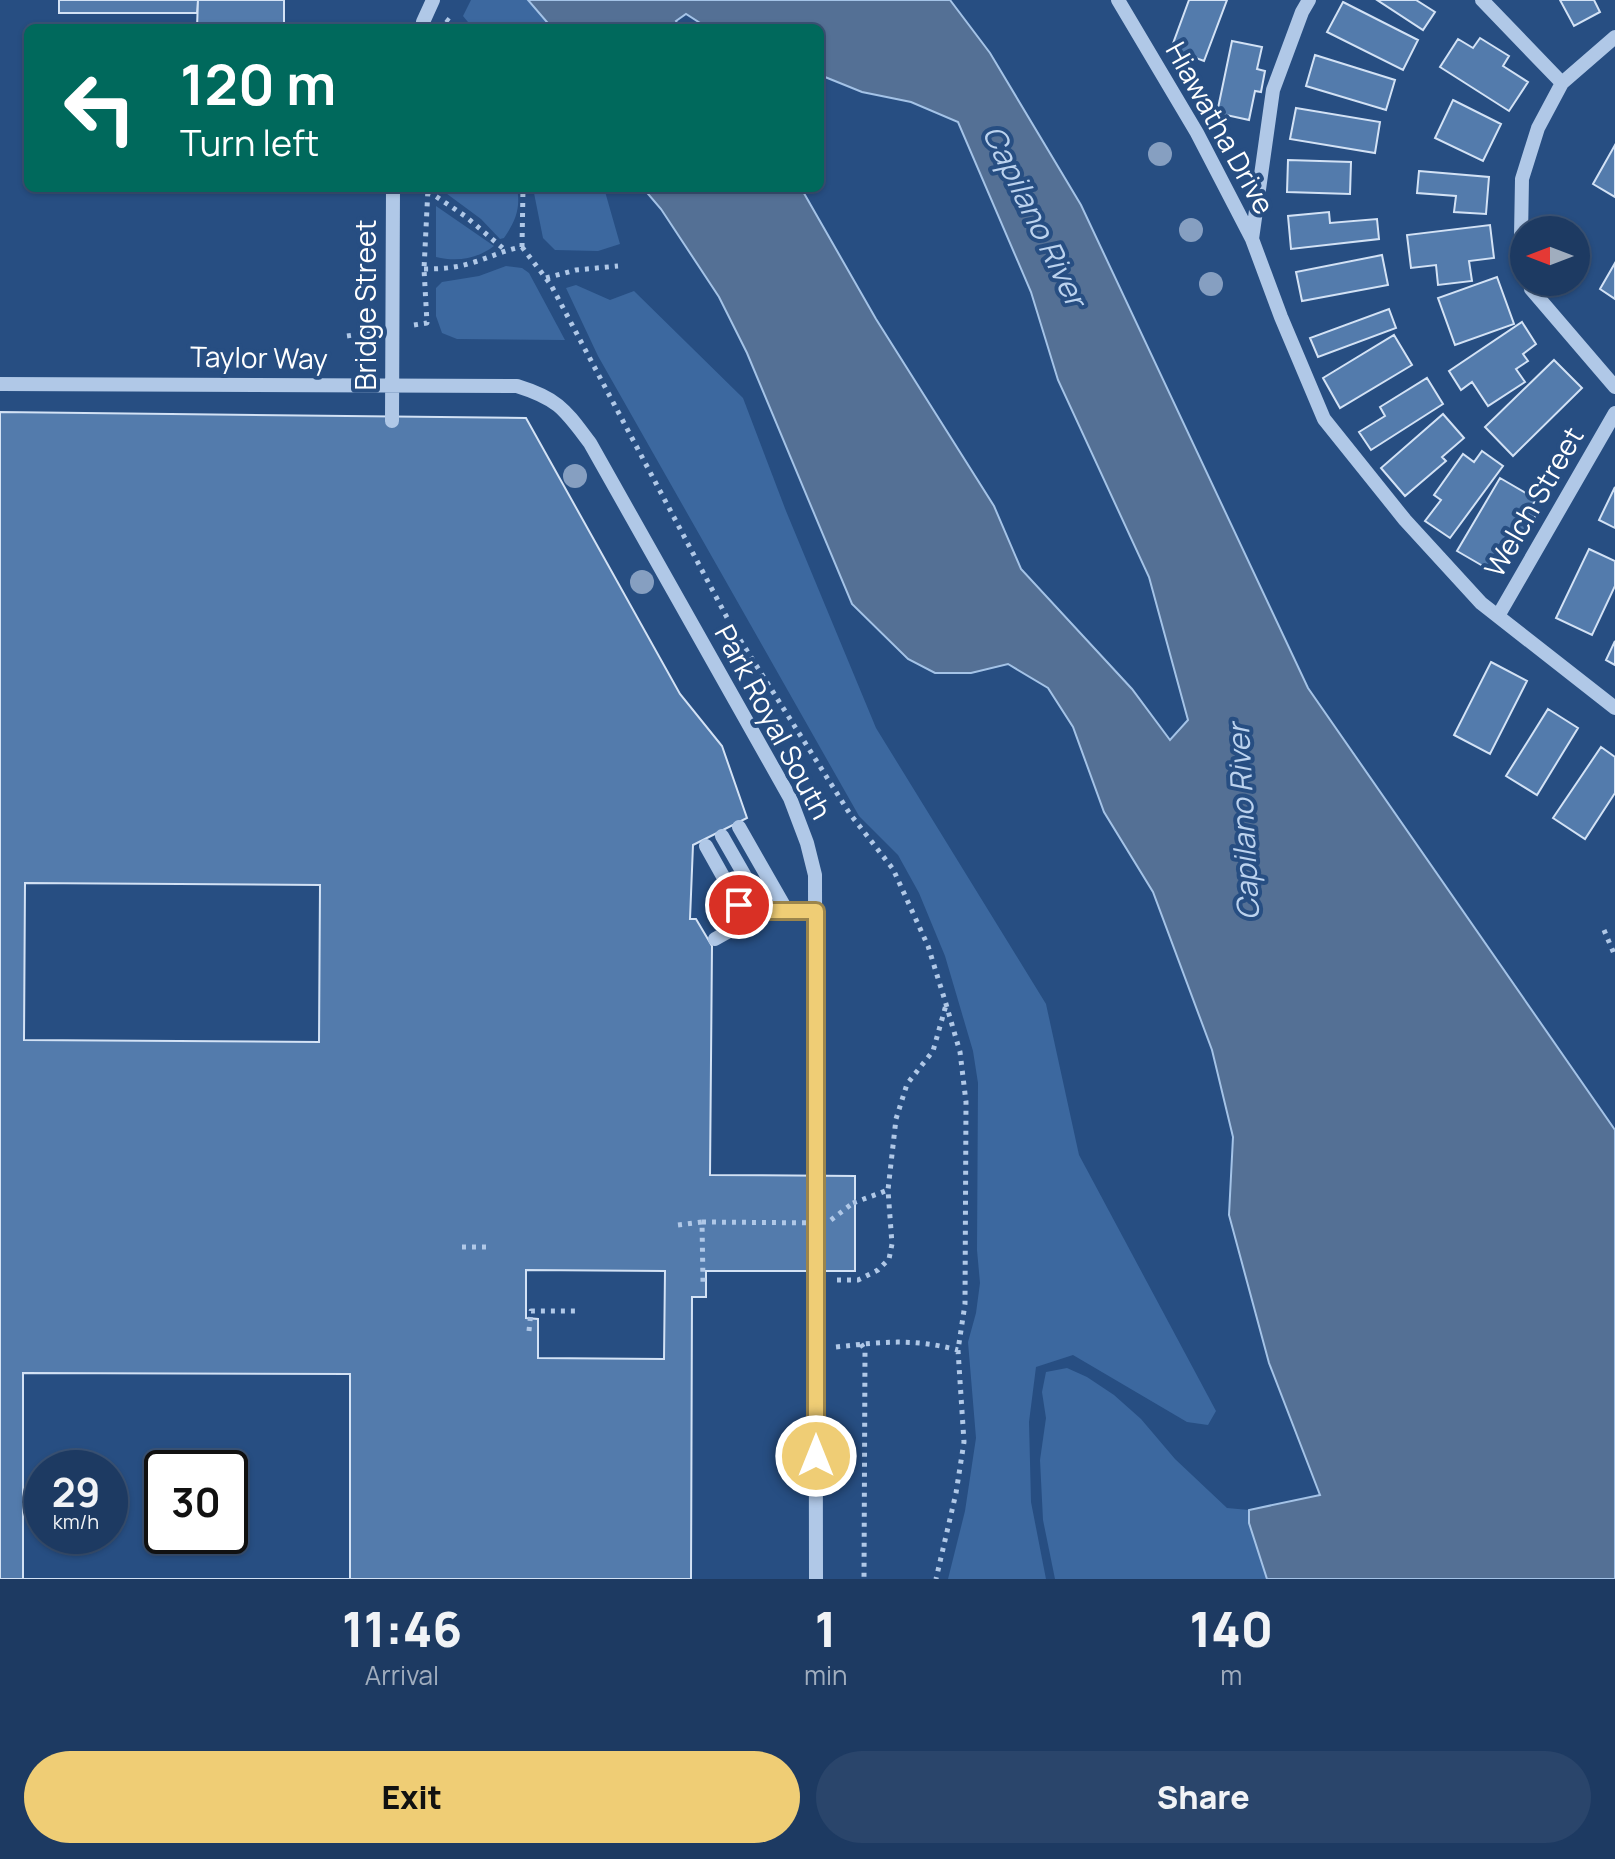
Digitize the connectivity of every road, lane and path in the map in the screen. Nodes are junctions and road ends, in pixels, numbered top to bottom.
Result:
1 (433, 0) edge
2 (1118, 0) edge
3 (1309, 0) edge
4 (1482, 0) edge
5 (423, 24) edge
6 (1615, 37) edge
7 (1562, 83) junction
8 (393, 192) edge
9 (428, 192) edge
10 (431, 192) edge
11 (523, 192) edge
12 (1521, 216) edge
13 (1252, 239) junction
14 (505, 250) junction
15 (618, 266) dead end
16 (424, 269) junction
17 (546, 278) dead end
18 (1537, 296) edge
19 (427, 323) dead end
20 (0, 384) edge
21 (391, 386) junction
22 (1615, 387) edge
23 (561, 405) joint
24 (1615, 413) edge
25 (392, 421) dead end
26 (1498, 616) junction
27 (1615, 708) edge
28 (739, 827) dead end
29 (722, 836) dead end
30 (706, 846) dead end
31 (765, 911) junction
32 (787, 911) junction
33 (816, 911) junction
34 (1604, 930) dead end
35 (715, 939) dead end
36 (1615, 956) edge
37 (946, 1004) dead end
38 (888, 1190) junction
39 (702, 1222) junction
40 (678, 1225) dead end
41 (462, 1247) dead end
42 (486, 1247) dead end
43 (816, 1281) junction
44 (703, 1283) dead end
45 (575, 1311) dead end
46 (529, 1331) dead end
47 (861, 1344) junction
48 (816, 1349) junction
49 (958, 1350) dead end
50 (816, 1579) edge
51 (864, 1579) edge

1 - 5 street, bridge
2 - 13 street, Hiawatha Drive
3 - 13 street
4 - 7 street
6 - 7 street
7 - 12 street
8 - 21 street, Bridge Street
9 - 16 path
10 - 14 path
11 - 14 path
13 - 26 street, Hiawatha Drive
14 - 16 path
15 - 17 path
16 - 19 path
18 - 22 street
20 - 21 street, Taylor Way
21 - 23 street, Taylor Way
21 - 25 street, Bridge Street
23 - 33 street, Park Royal South
24 - 26 street, Welch Street
26 - 27 street, Hiawatha Drive
28 - 32 street
29 - 31 street
30 - 31 street
31 - 32 street
31 - 35 street
32 - 33 street
33 - 43 street, Park Royal South
34 - 36 path
37 - 38 path
38 - 39 path, bridge
38 - 43 path
39 - 40 path
39 - 44 path
41 - 42 path
43 - 48 street, Park Royal South
45 - 46 path
47 - 48 path
47 - 49 path
47 - 51 path
48 - 50 street, Park Royal South

